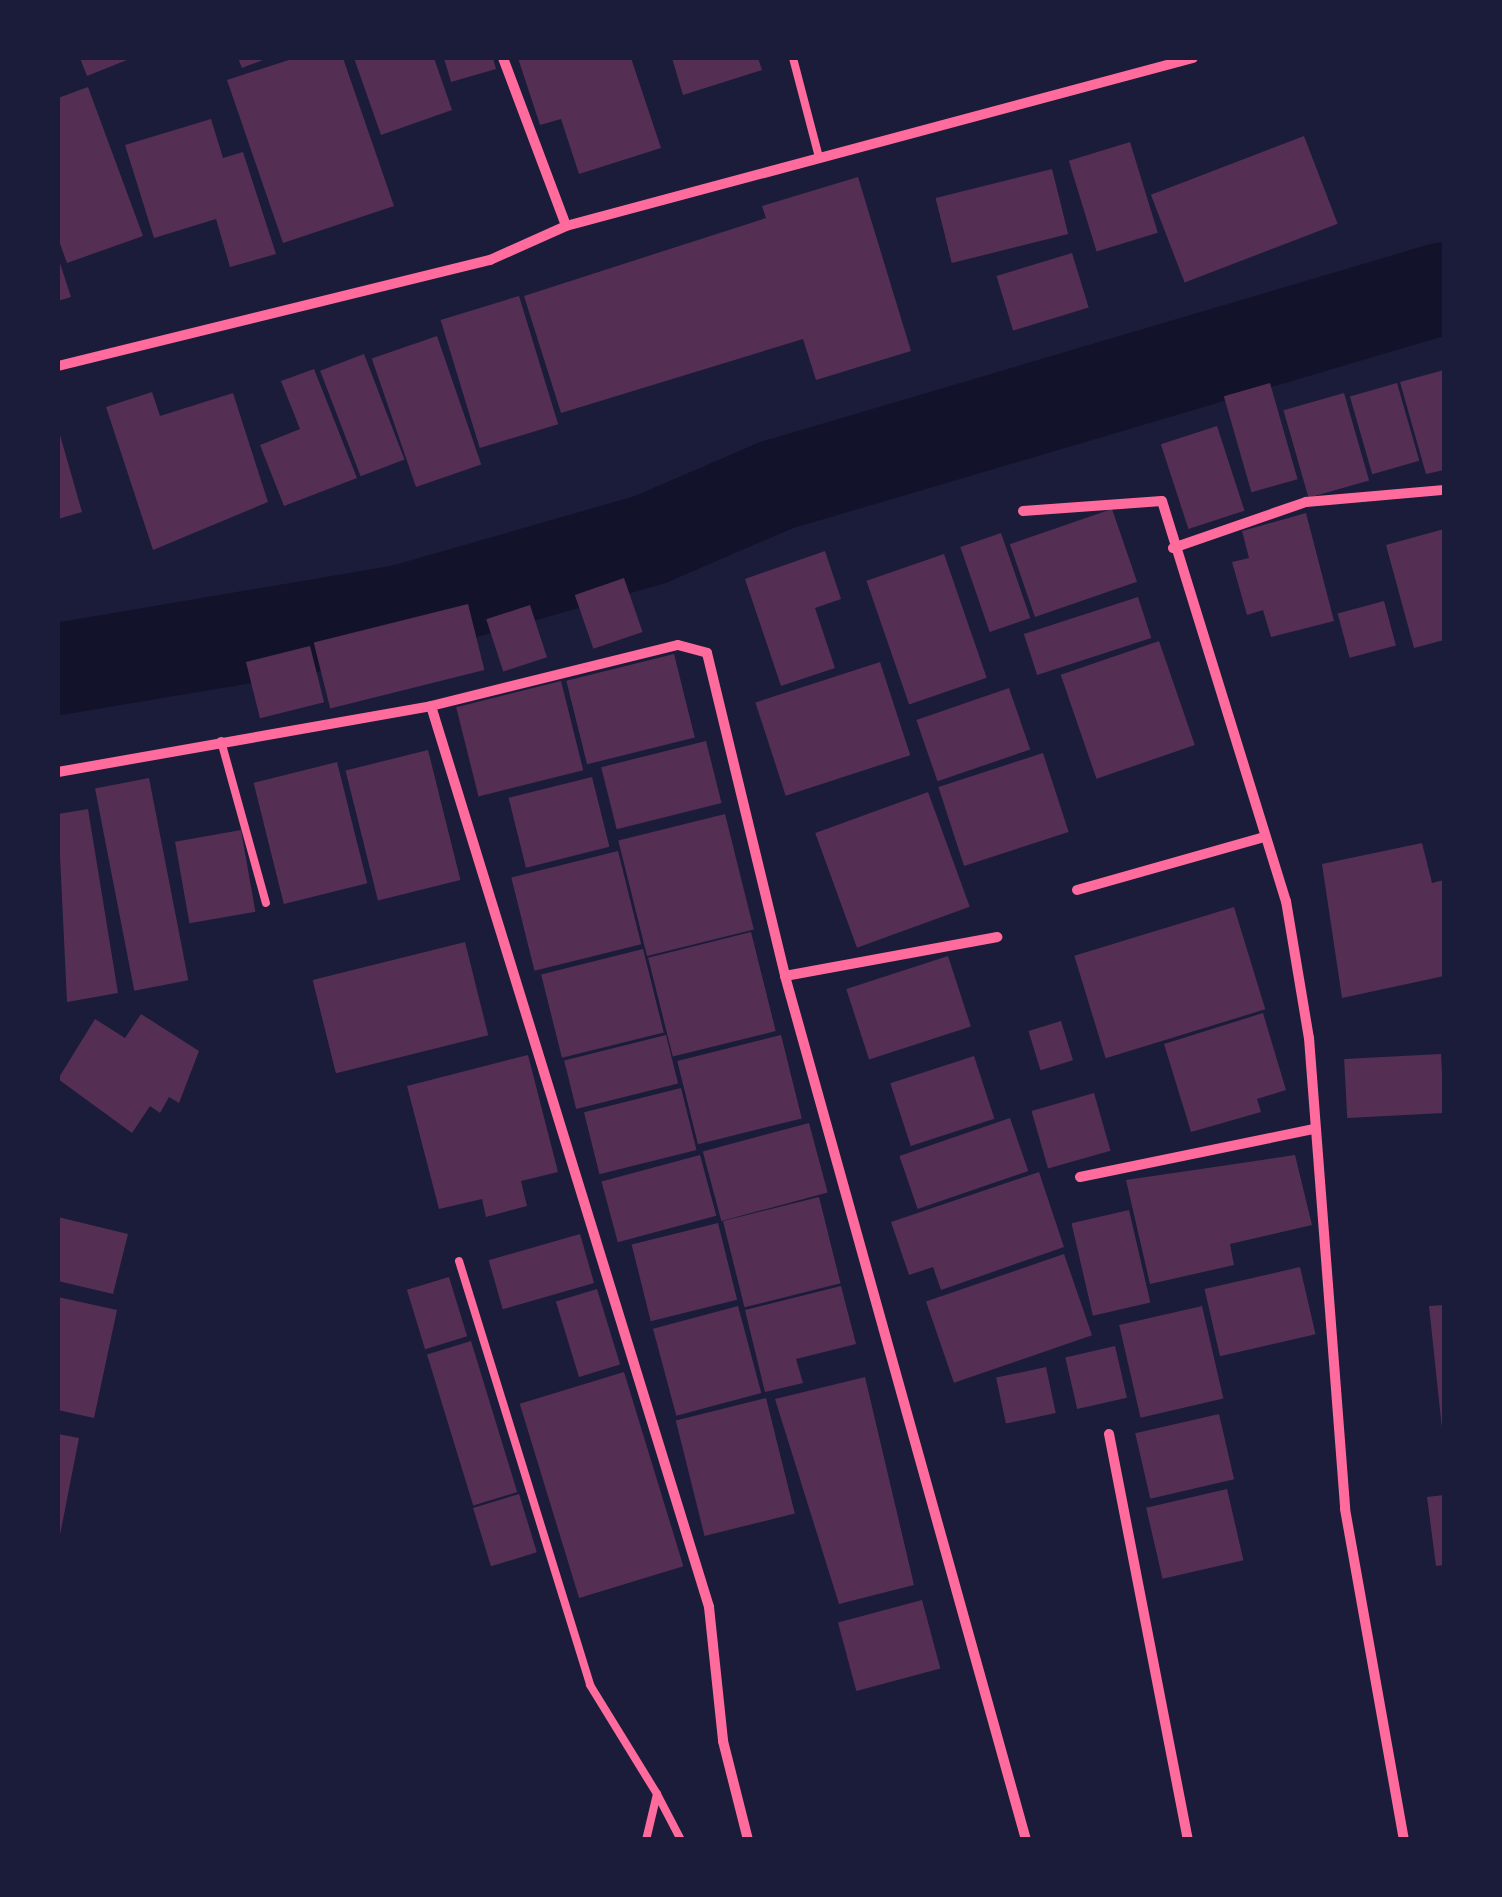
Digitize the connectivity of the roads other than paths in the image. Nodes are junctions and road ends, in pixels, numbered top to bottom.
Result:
1 (503, 58) edge
2 (793, 58) edge
3 (1193, 58) edge
4 (819, 158) junction
5 (566, 226) junction
6 (58, 366) edge
7 (1444, 490) edge
8 (1023, 510) dead end
9 (1173, 548) junction
10 (431, 706) junction
11 (221, 741) junction
12 (58, 772) edge
13 (1261, 838) junction
14 (1077, 890) dead end
15 (266, 903) dead end
16 (997, 937) dead end
17 (784, 976) junction
18 (1314, 1128) junction
19 (1080, 1177) dead end
20 (458, 1261) dead end
21 (1109, 1434) dead end
22 (657, 1794) junction
23 (646, 1840) edge
24 (681, 1840) edge
25 (748, 1840) edge
26 (1026, 1840) edge
27 (1188, 1840) edge
28 (1404, 1840) edge

1 - 5 street
2 - 4 lane
3 - 4 street
4 - 5 street
5 - 6 street
7 - 9 street
8 - 9 street
9 - 13 street
10 - 11 street
10 - 17 street
10 - 25 street
11 - 12 street
11 - 15 lane
13 - 14 street
13 - 18 street
16 - 17 street
17 - 26 street
18 - 19 street
18 - 28 street
20 - 22 lane
21 - 27 street
22 - 23 lane
22 - 24 lane

